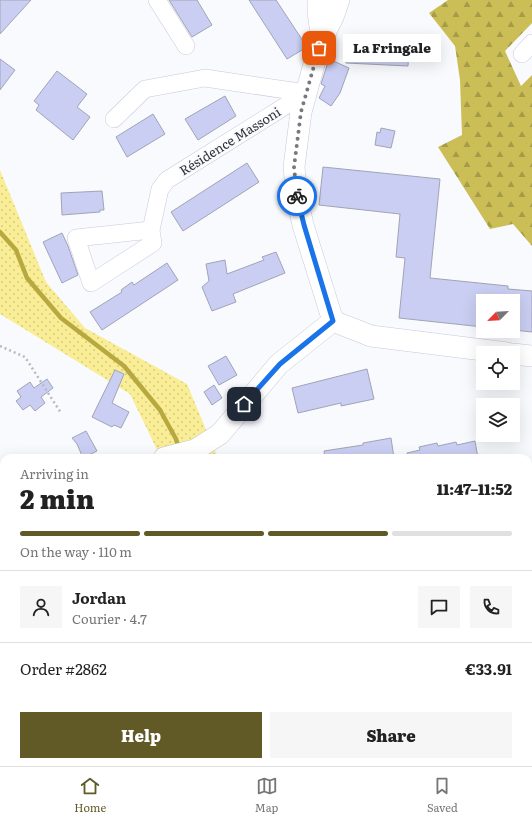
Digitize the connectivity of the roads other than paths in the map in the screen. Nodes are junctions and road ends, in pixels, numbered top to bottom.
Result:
1 (157, 0) edge
2 (318, 0) edge
3 (339, 0) edge
4 (322, 39) junction
5 (186, 46) dead end
6 (306, 93) junction
7 (114, 119) dead end
8 (151, 230) dead end
9 (333, 321) junction
10 (476, 349) edge
11 (520, 355) edge
12 (532, 356) edge
13 (180, 454) edge

1 - 5 street
2 - 4 main road
3 - 4 main road
4 - 6 main road
6 - 7 street, Résidence Massoni
6 - 8 street, Résidence Massoni
6 - 9 main road
9 - 10 main road
9 - 13 main road
11 - 12 main road

